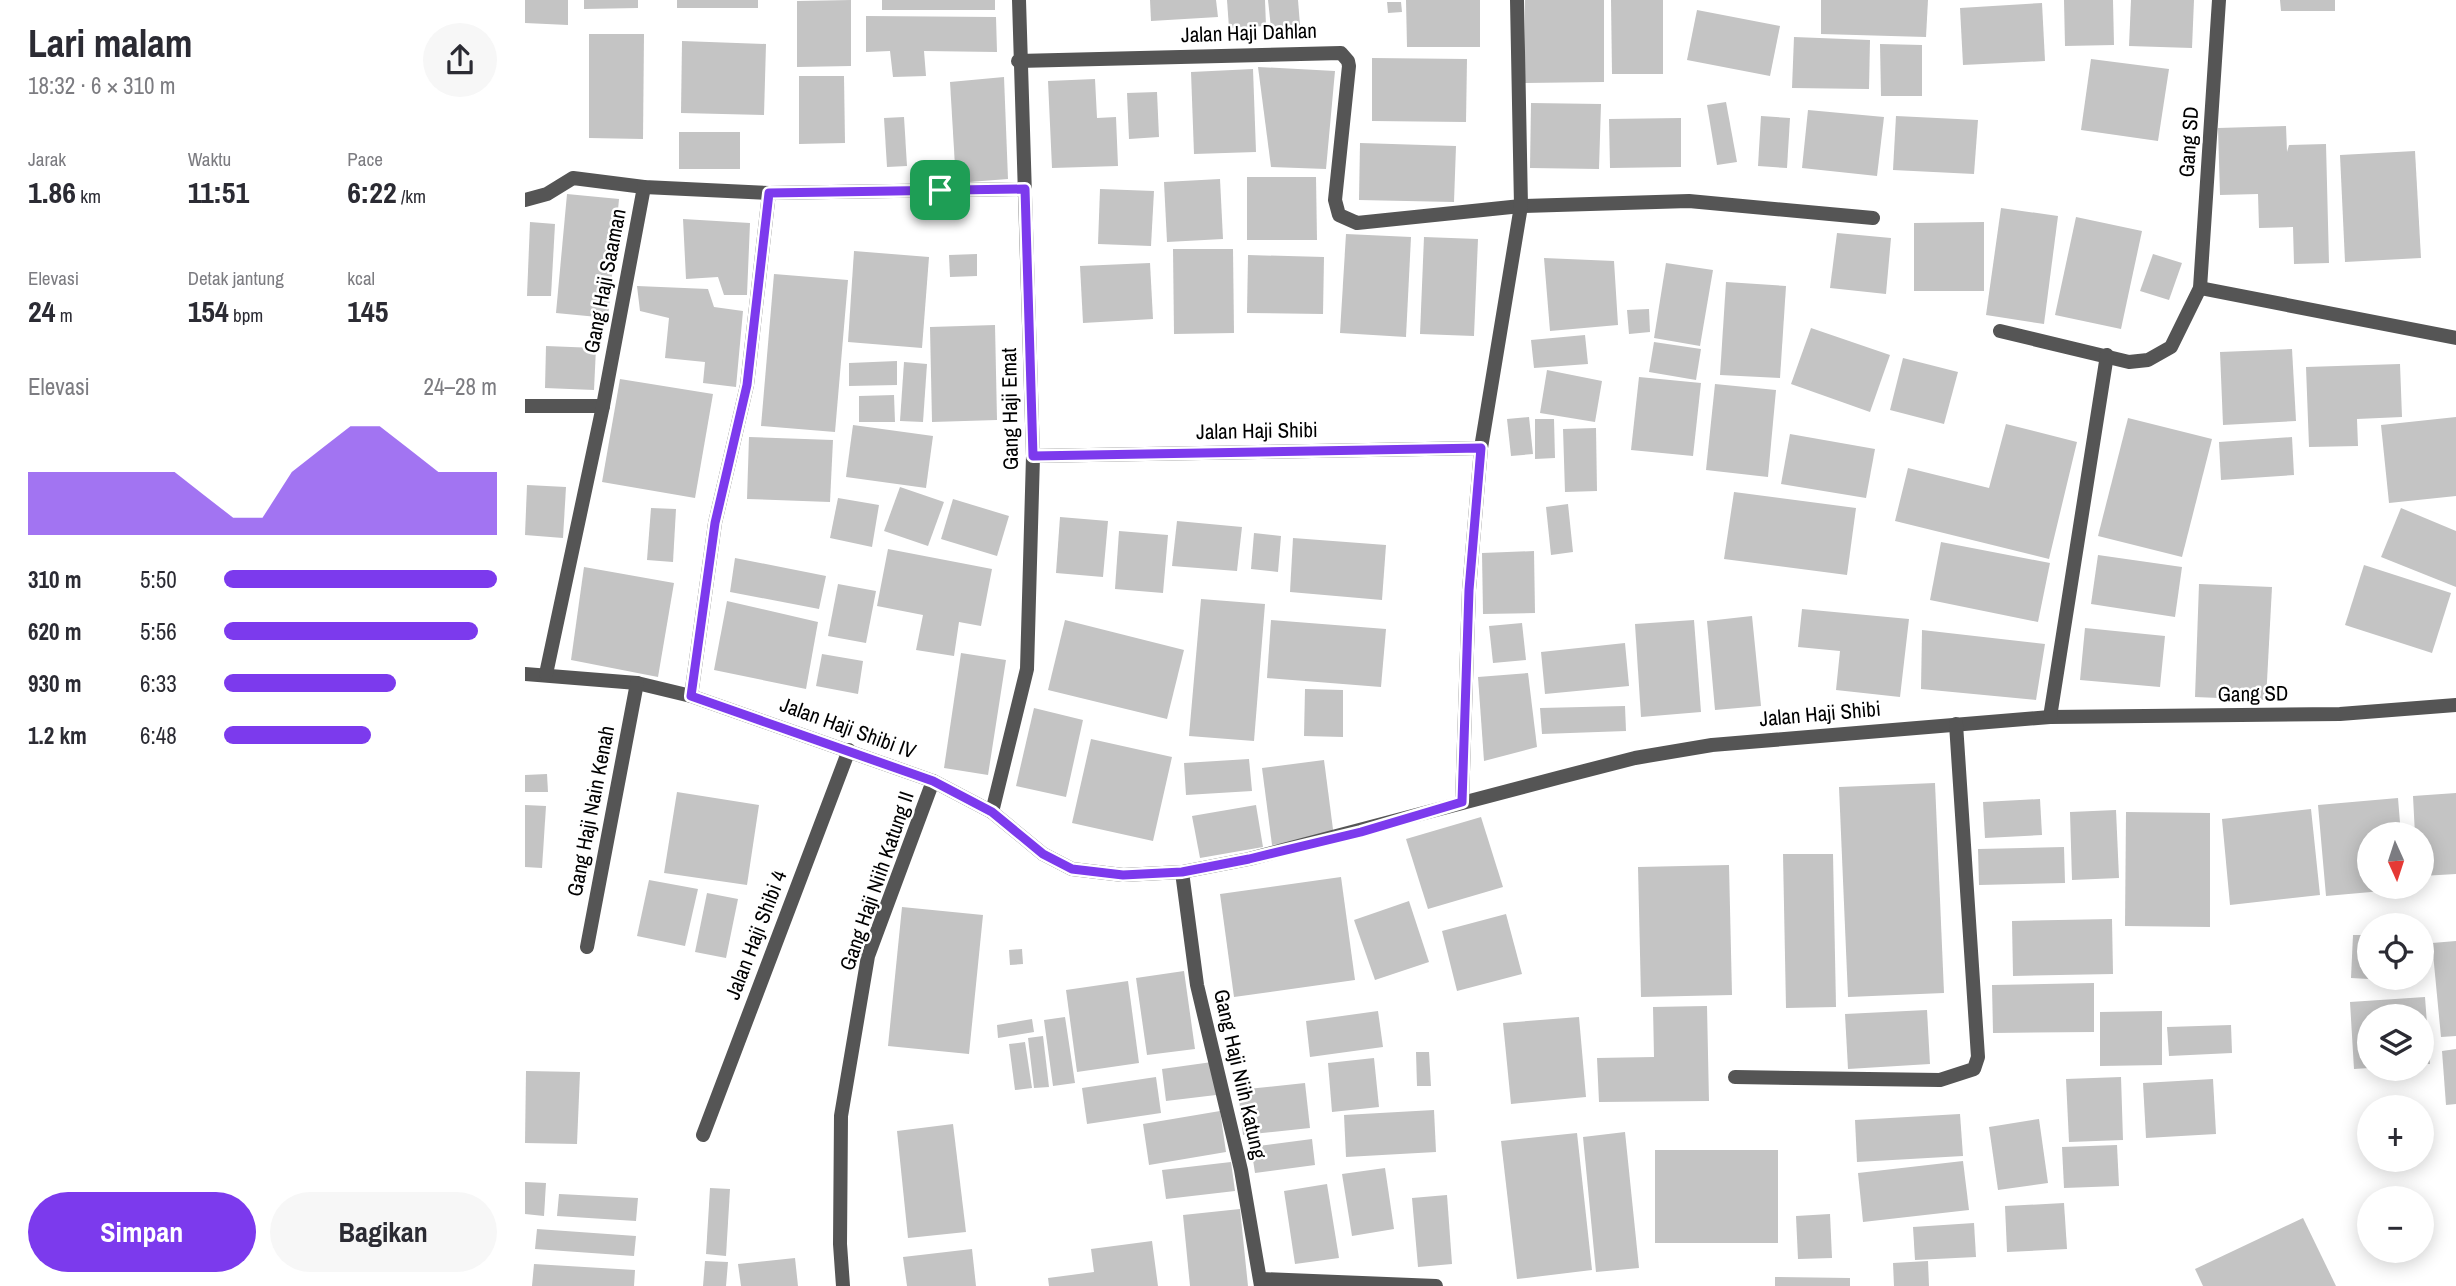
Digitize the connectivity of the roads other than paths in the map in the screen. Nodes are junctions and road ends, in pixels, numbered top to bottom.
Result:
1 (1019, 0) edge
2 (1517, 0) edge
3 (2219, 0) edge
4 (1018, 61) junction
5 (644, 187) junction
6 (1025, 189) junction
7 (769, 193) junction
8 (525, 200) edge
9 (1521, 206) junction
10 (1873, 218) dead end
11 (2200, 288) junction
12 (2000, 331) dead end
13 (2456, 338) edge
14 (2106, 355) junction
15 (525, 406) edge
16 (603, 406) junction
17 (1481, 448) junction
18 (1033, 456) junction
19 (525, 674) edge
20 (546, 674) junction
21 (637, 683) junction
22 (691, 696) junction
23 (2456, 705) edge
24 (2050, 717) junction
25 (1956, 724) junction
26 (849, 750) junction
27 (933, 781) junction
28 (1462, 802) junction
29 (992, 812) junction
30 (1182, 872) junction
31 (587, 947) dead end
32 (1735, 1077) dead end
33 (703, 1135) dead end
34 (1261, 1282) edge
35 (843, 1286) edge
36 (1436, 1286) edge

1 - 4 street, Gang Haji Emat
2 - 9 street
3 - 11 street, Gang SD
4 - 6 street, Gang Haji Emat
4 - 9 street, Jalan Haji Dahlan
5 - 7 street, Gang Haji Saaman
5 - 8 street
5 - 16 street, Gang Haji Saaman
6 - 7 street, Gang Haji Saaman
6 - 18 street, Gang Haji Emat
7 - 22 street
9 - 10 street
9 - 17 street
11 - 13 street
11 - 14 street, Gang SD
12 - 14 street, Gang SD
14 - 24 street
15 - 16 street
16 - 20 street, Gang Haji Saaman
17 - 18 street, Jalan Haji Shibi
17 - 28 street
18 - 29 street, Gang Haji Emat
19 - 20 street, Jalan Haji Shibi IV
20 - 21 street, Jalan Haji Shibi IV
21 - 22 street, Jalan Haji Shibi IV
21 - 31 street, Gang Haji Nain Kenah
22 - 26 street, Jalan Haji Shibi IV
23 - 24 street, Gang SD
24 - 25 street, Gang SD
25 - 28 street, Jalan Haji Shibi
25 - 32 street
26 - 27 street, Jalan Haji Shibi IV
26 - 33 street, Jalan Haji Shibi 4
27 - 29 street, Jalan Haji Shibi IV
27 - 35 street, Gang Haji Niih Katung II
28 - 30 street, Jalan Haji Shibi IV
29 - 30 street, Jalan Haji Shibi IV
30 - 34 street, Gang Haji Niih Katung
34 - 36 street

